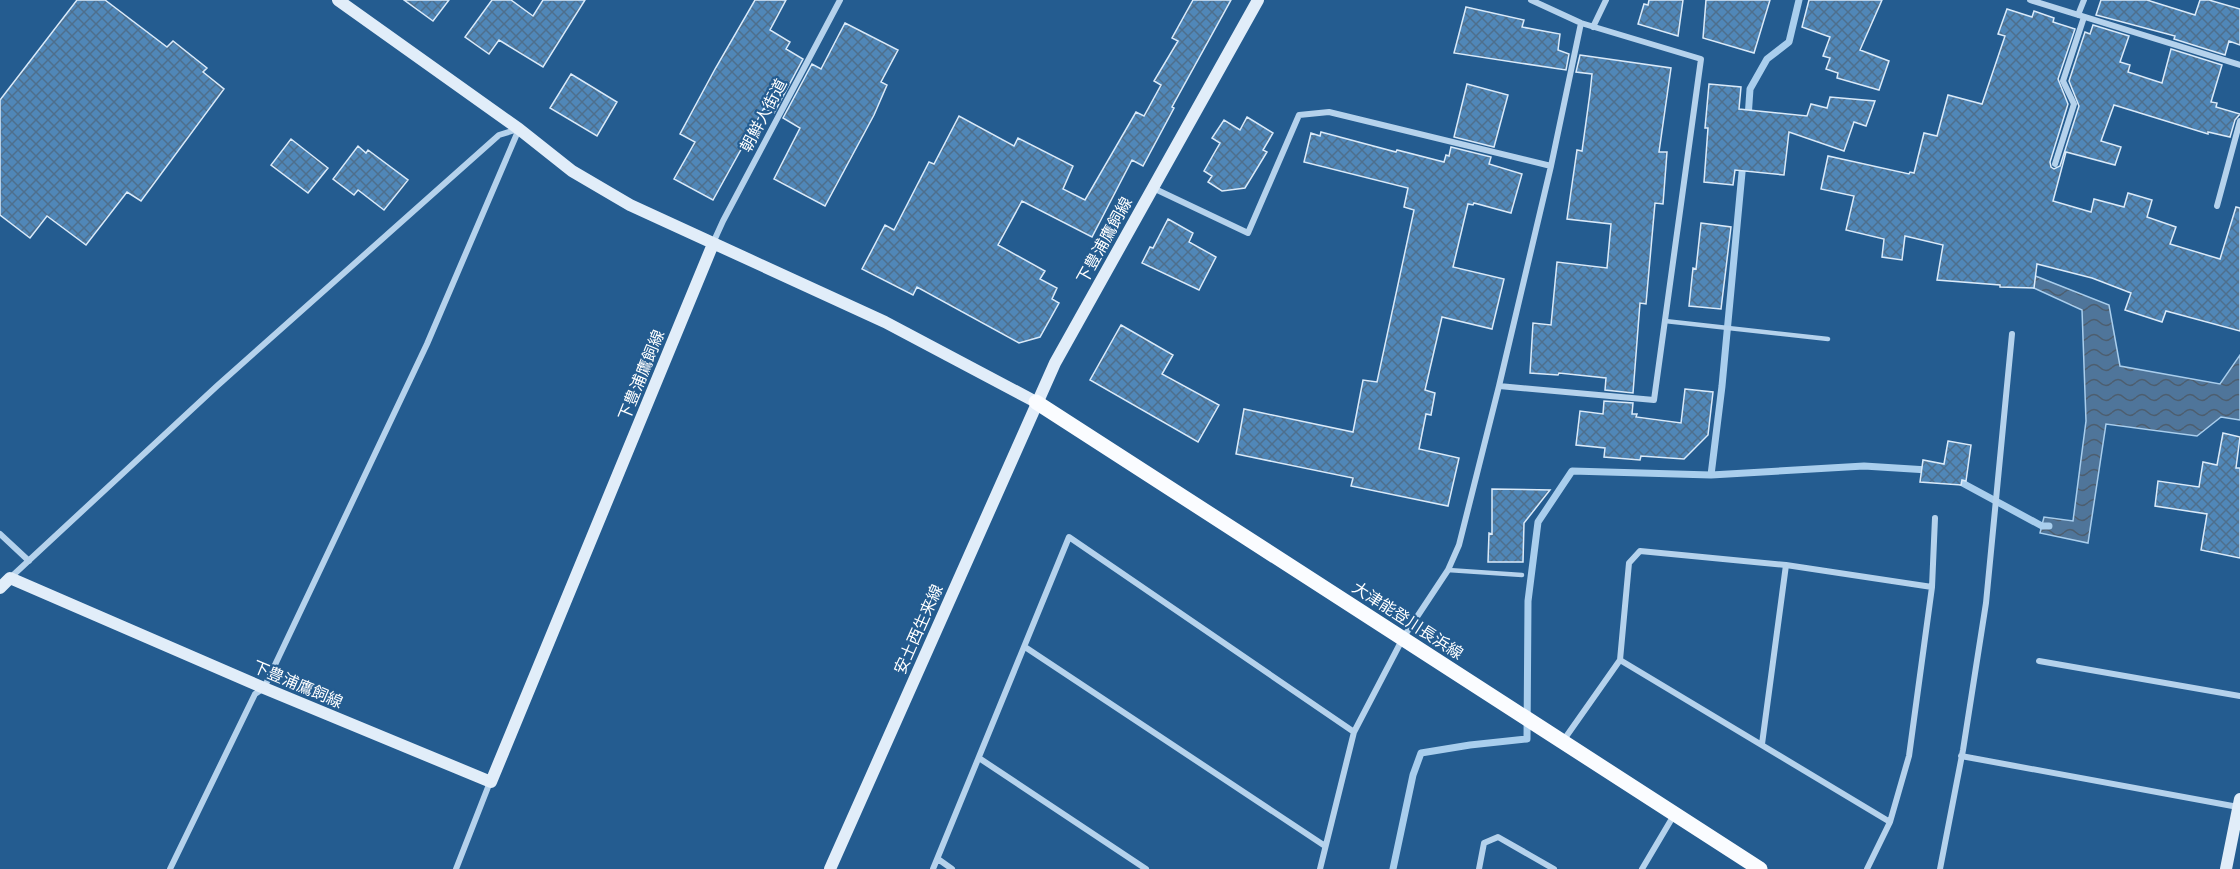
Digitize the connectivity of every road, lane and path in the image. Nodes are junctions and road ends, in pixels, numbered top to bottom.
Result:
1 (338, 0) edge
2 (840, 0) edge
3 (1258, 0) edge
4 (1531, 0) edge
5 (1606, 0) edge
6 (2030, 0) edge
7 (2084, 0) edge
8 (2081, 16) junction
9 (1581, 23) junction
10 (1593, 27) junction
11 (2240, 65) edge
12 (2240, 121) edge
13 (519, 129) junction
14 (2055, 164) dead end
15 (1551, 166) junction
16 (1151, 188) junction
17 (2217, 206) dead end
18 (713, 244) junction
19 (1665, 321) junction
20 (2013, 334) dead end
21 (1828, 339) dead end
22 (1499, 386) junction
23 (1036, 402) junction
24 (1935, 518) dead end
25 (0, 534) edge
26 (29, 561) junction
27 (1786, 565) junction
28 (1448, 570) junction
29 (1522, 575) dead end
30 (10, 578) junction
31 (1932, 587) junction
32 (0, 588) edge
33 (1403, 638) junction
34 (1024, 647) junction
35 (1620, 660) junction
36 (2039, 661) dead end
37 (264, 688) junction
38 (2240, 696) edge
39 (1354, 732) junction
40 (1563, 741) junction
41 (1762, 744) junction
42 (1961, 756) junction
43 (979, 758) junction
44 (491, 782) junction
45 (2239, 803) edge
46 (1675, 814) junction
47 (1890, 822) junction
48 (1325, 846) junction
49 (938, 859) junction
50 (170, 869) edge
51 (456, 869) edge
52 (830, 869) edge
53 (933, 869) edge
54 (952, 869) edge
55 (1146, 869) edge
56 (1320, 869) edge
57 (1479, 869) edge
58 (1554, 869) edge
59 (1642, 869) edge
60 (1760, 869) edge
61 (1867, 869) edge
62 (1940, 869) edge
63 (2226, 869) edge

1 - 13 main road
2 - 18 street, 朝鮮人街道
3 - 16 main road, 下豊浦鷹飼線
4 - 9 street
5 - 10 street
6 - 8 street
7 - 8 street
8 - 11 street
8 - 14 street
9 - 10 street
9 - 15 street
10 - 19 street
12 - 17 street
13 - 18 main road
13 - 26 street
13 - 37 street
15 - 16 street
15 - 22 street
16 - 23 main road, 下豊浦鷹飼線
18 - 23 main road
18 - 44 main road, 下豊浦鷹飼線
19 - 21 lane
19 - 22 street
20 - 42 street
22 - 28 street
23 - 33 main road, 大津能登川長浜線
23 - 52 main road, 安土西生来線
24 - 31 street
25 - 26 street
26 - 30 street
27 - 31 street
27 - 35 street
27 - 41 street
28 - 29 lane
28 - 33 street
30 - 32 main road
30 - 37 main road, 下豊浦鷹飼線
31 - 47 street
33 - 39 street
33 - 40 main road, 大津能登川長浜線
34 - 39 street
34 - 43 street
34 - 48 street
35 - 40 street
35 - 41 street
36 - 38 street
37 - 44 main road, 下豊浦鷹飼線
37 - 50 street
39 - 48 street
40 - 46 main road, 大津能登川長浜線
41 - 47 street
42 - 45 street
42 - 62 street
43 - 49 street
43 - 55 street
44 - 51 street
45 - 63 main road
46 - 59 street
46 - 60 main road, 大津能登川長浜線
47 - 61 street
48 - 56 street
49 - 53 street
49 - 54 street
57 - 58 street

